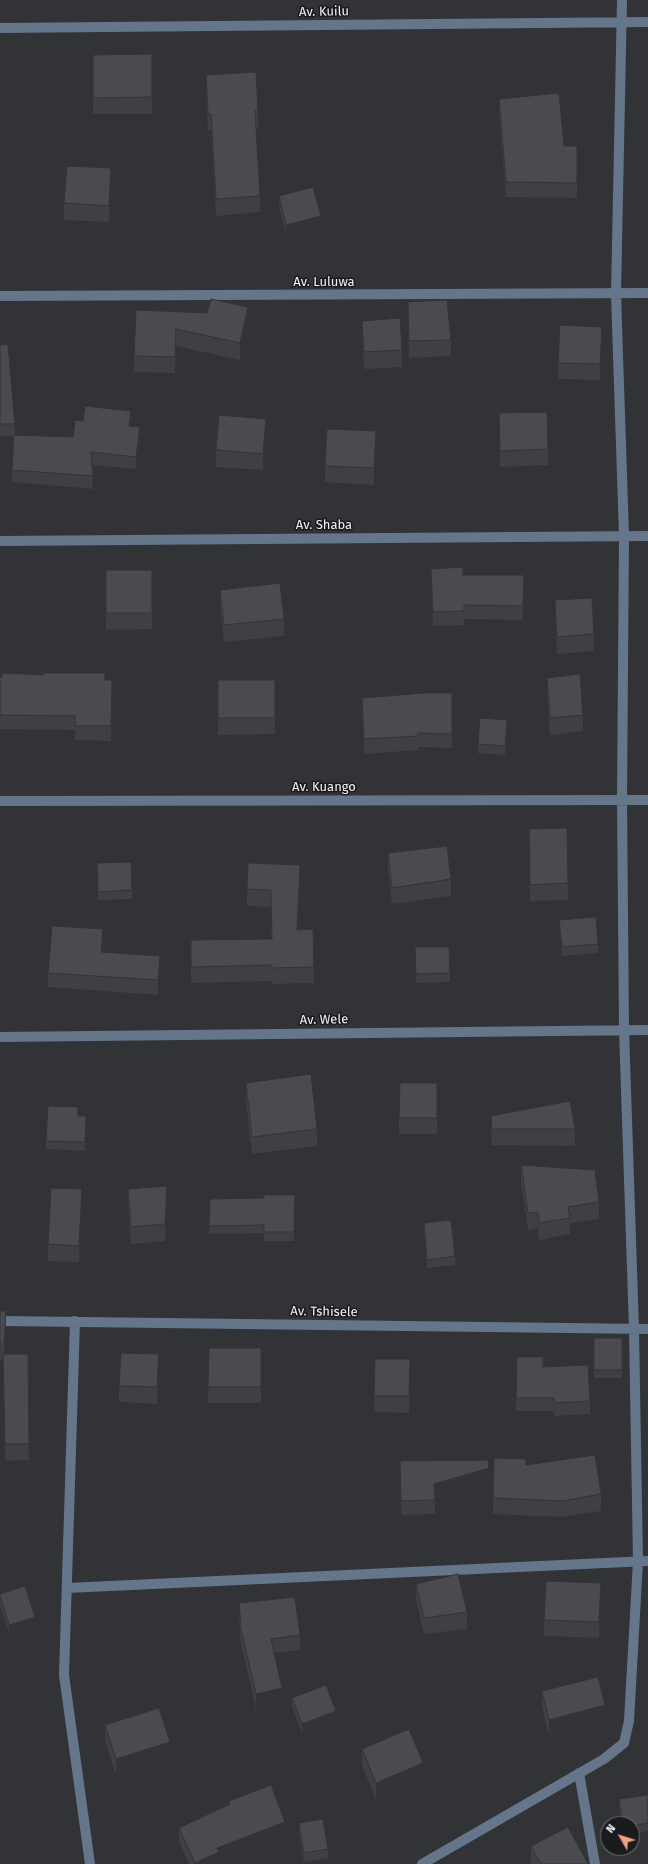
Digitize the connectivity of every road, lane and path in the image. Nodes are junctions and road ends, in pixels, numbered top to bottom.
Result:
1 (622, 0) edge
2 (620, 22) junction
3 (648, 22) edge
4 (0, 28) edge
5 (616, 294) junction
6 (648, 294) edge
7 (0, 296) edge
8 (624, 536) junction
9 (648, 536) edge
10 (0, 540) edge
11 (622, 800) junction
12 (648, 800) edge
13 (0, 801) edge
14 (624, 1029) junction
15 (648, 1030) edge
16 (0, 1037) edge
17 (0, 1321) edge
18 (75, 1321) junction
19 (634, 1329) junction
20 (648, 1329) edge
21 (643, 1561) edge
22 (67, 1588) junction
23 (579, 1774) junction
24 (90, 1864) edge
25 (422, 1864) edge
26 (595, 1864) edge

1 - 2 street
2 - 3 street, Av. Kuilu
2 - 4 street, Av. Kuilu
2 - 5 street
5 - 6 street, Av. Luluwa
5 - 7 street, Av. Luluwa
5 - 8 street
8 - 9 street, Av. Shaba
8 - 10 street, Av. Shaba
8 - 11 street
11 - 12 street, Av. Kuango
11 - 13 street, Av. Kuango
11 - 14 street
14 - 15 street, Av. Wele
14 - 16 street, Av. Wele
14 - 19 street
17 - 18 street, Av. Tshisele
18 - 19 street, Av. Tshisele
18 - 22 street
19 - 20 street, Av. Tshisele
19 - 21 street
21 - 22 street
21 - 23 street
22 - 24 street
23 - 25 street
23 - 26 street

